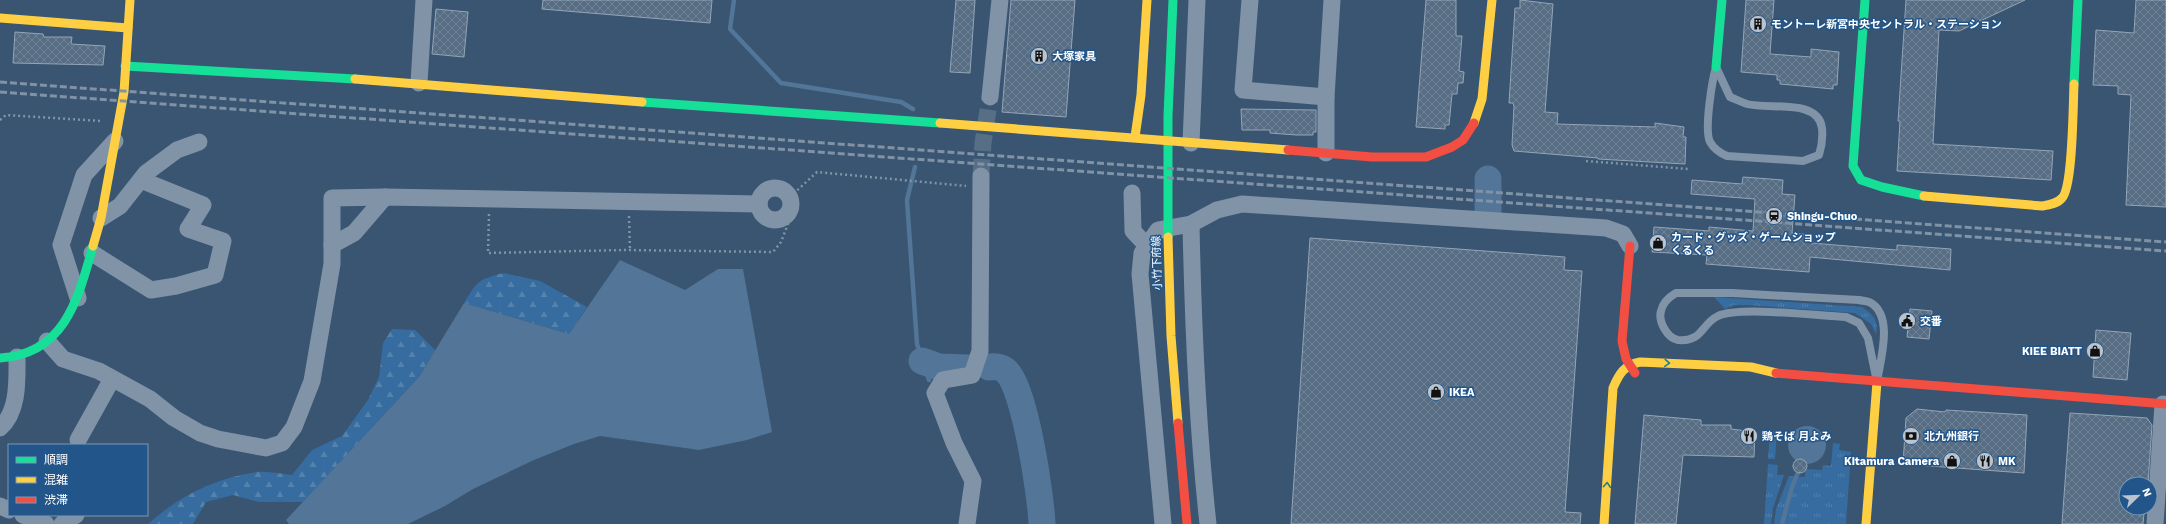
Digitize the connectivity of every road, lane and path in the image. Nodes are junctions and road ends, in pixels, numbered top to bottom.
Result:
1 (130, 0) edge
2 (424, 0) edge
3 (1000, 0) edge
4 (1147, 0) edge
5 (1173, 0) edge
6 (1197, 0) edge
7 (1250, 0) edge
8 (1332, 0) edge
9 (1492, 0) edge
10 (1722, 0) edge
11 (1865, 0) edge
12 (2078, 0) edge
13 (0, 18) edge
14 (128, 28) junction
15 (125, 66) junction
16 (1716, 67) junction
17 (419, 83) junction
18 (990, 97) tunnel mouth
19 (1326, 97) junction
20 (0, 120) edge
21 (119, 123) junction
22 (1135, 138) junction
23 (115, 141) junction
24 (199, 142) dead end
25 (1191, 143) junction
26 (1326, 153) junction
27 (1586, 161) dead end
28 (1688, 169) dead end
29 (141, 180) junction
30 (981, 182) joint
31 (1132, 193) dead end
32 (385, 197) junction
33 (790, 198) junction
34 (490, 199) junction
35 (629, 201) junction
36 (759, 204) junction
37 (101, 218) junction
38 (780, 218) junction
39 (1191, 224) junction
40 (332, 245) junction
41 (1147, 246) junction
42 (1630, 246) joint
43 (630, 250) junction
44 (92, 253) junction
45 (78, 298) junction
46 (47, 341) junction
47 (17, 357) junction
48 (0, 358) edge
49 (1628, 364) junction
50 (1770, 373) junction
51 (1648, 374) dead end
52 (1754, 378) dead end
53 (112, 379) junction
54 (1877, 382) junction
55 (1621, 397) dead end
56 (2165, 404) edge
57 (0, 428) edge
58 (78, 440) dead end
59 (26, 516) edge
60 (74, 516) edge
61 (46, 524) edge
62 (62, 524) edge
63 (967, 524) edge
64 (1163, 524) edge
65 (1187, 524) edge
66 (1208, 524) edge
67 (1604, 524) edge
68 (1613, 524) edge
69 (1866, 524) edge
70 (2155, 524) edge

1 - 14 street
2 - 17 street
3 - 18 street
4 - 22 street
5 - 65 street, 小竹下府線
6 - 25 street
7 - 19 street
8 - 19 street
9 - 26 street
10 - 16 street
11 - 12 street
13 - 14 street
14 - 15 street
15 - 17 street
15 - 21 street
16 - 16 lane
17 - 22 street
19 - 26 street
20 - 21 path
21 - 23 street
22 - 25 street
23 - 37 street
23 - 45 street
24 - 29 street
25 - 26 street
27 - 28 path
29 - 37 street
29 - 44 street
30 - 33 path
30 - 63 street
31 - 41 street
32 - 34 street
32 - 40 street
32 - 40 street
33 - 36 street
33 - 38 street
34 - 35 street
34 - 43 path
35 - 36 street
35 - 43 path
36 - 38 street
37 - 44 street
38 - 43 path
39 - 41 street
39 - 42 street
39 - 66 street
40 - 53 street
41 - 64 street
42 - 49 street
44 - 45 street
45 - 46 street
46 - 47 street
46 - 53 street
47 - 48 street
47 - 57 street
49 -> 50 street
49 - 51 street
67 -> 49 street
50 - 52 street
50 - 54 street
53 - 58 street
54 - 54 lane
54 - 56 street
54 - 69 street
55 - 68 street
56 - 70 street
59 - 61 street
60 - 62 street

